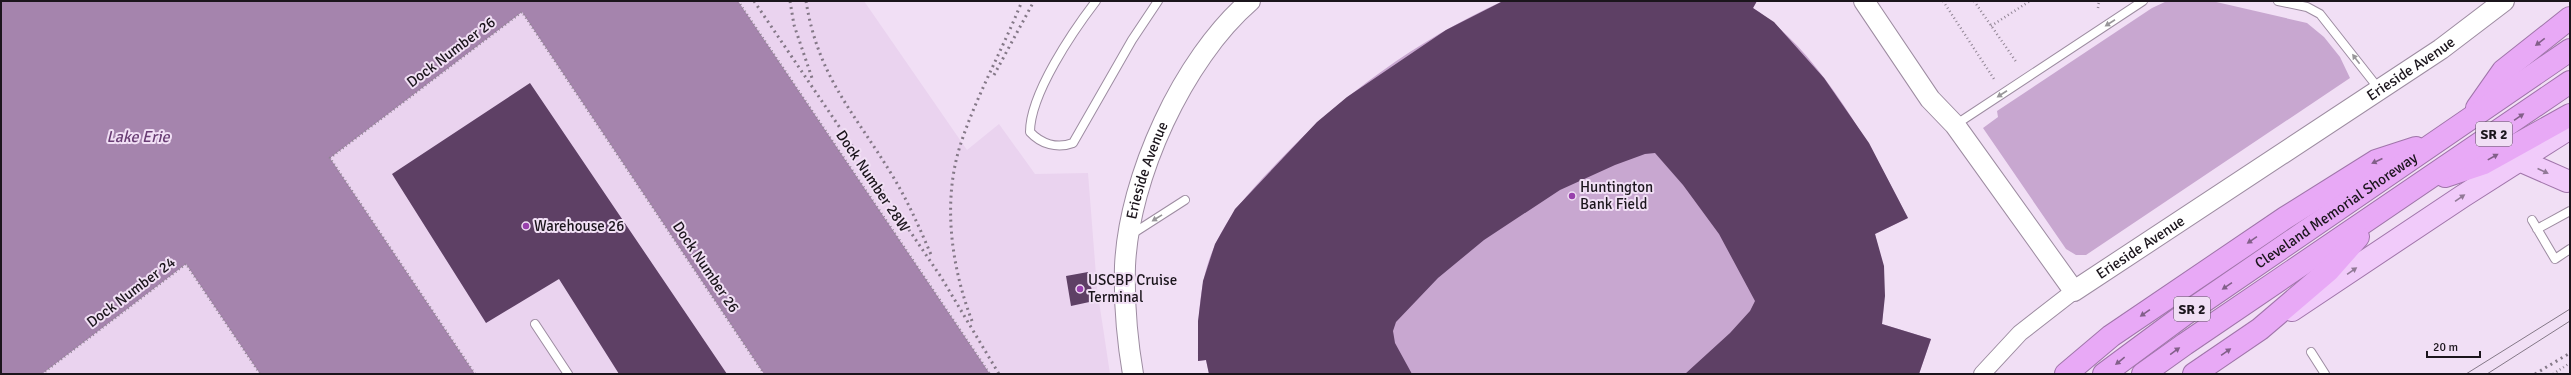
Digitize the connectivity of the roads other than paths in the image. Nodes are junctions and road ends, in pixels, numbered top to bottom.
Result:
1 (1096, 1) edge
2 (1158, 1) edge
3 (1250, 1) edge
4 (1864, 1) edge
5 (2143, 1) edge
6 (2278, 1) edge
7 (2504, 1) edge
8 (2570, 18) edge
9 (2570, 50) edge
10 (2570, 82) edge
11 (2379, 90) junction
12 (2570, 115) edge
13 (2468, 120) junction
14 (1955, 125) junction
15 (2570, 128) edge
16 (2440, 140) junction
17 (2519, 160) junction
18 (2567, 181) dead end
19 (2418, 186) junction
20 (1185, 200) dead end
21 (2570, 211) edge
22 (2377, 214) junction
23 (2532, 220) dead end
24 (2537, 229) junction
25 (1129, 235) junction
26 (2570, 249) edge
27 (2074, 291) junction
28 (535, 324) dead end
29 (2260, 329) junction
30 (2311, 352) dead end
31 (1133, 371) edge
32 (568, 374) edge
33 (1982, 374) edge
34 (2066, 374) edge
35 (2104, 374) edge
36 (2143, 374) edge
37 (2194, 374) edge
38 (2325, 374) edge

1 - 2 lane
3 - 25 street, Erieside Avenue
4 - 14 street
5 -> 14 lane
11 -> 6 lane
7 - 11 street, Erieside Avenue
8 -> 13 highway
9 - 13 highway, Cleveland Memorial Shoreway / SR 2
19 -> 10 highway, Cleveland Memorial Shoreway / SR 2
11 - 27 street, Erieside Avenue
19 -> 12 highway
13 - 16 highway, Cleveland Memorial Shoreway / SR 2
14 - 27 street
15 - 17 main road
16 -> 34 highway
16 -> 35 highway, Cleveland Memorial Shoreway / SR 2
17 -> 18 main road
29 -> 17 main road
19 - 22 highway, Cleveland Memorial Shoreway / SR 2
20 -> 25 lane
21 - 24 lane
22 - 29 highway
36 -> 22 highway, Cleveland Memorial Shoreway / SR 2
23 - 24 lane
24 - 26 lane
25 - 31 street, Erieside Avenue
27 - 33 street
28 - 32 lane
37 -> 29 highway
30 - 38 lane

